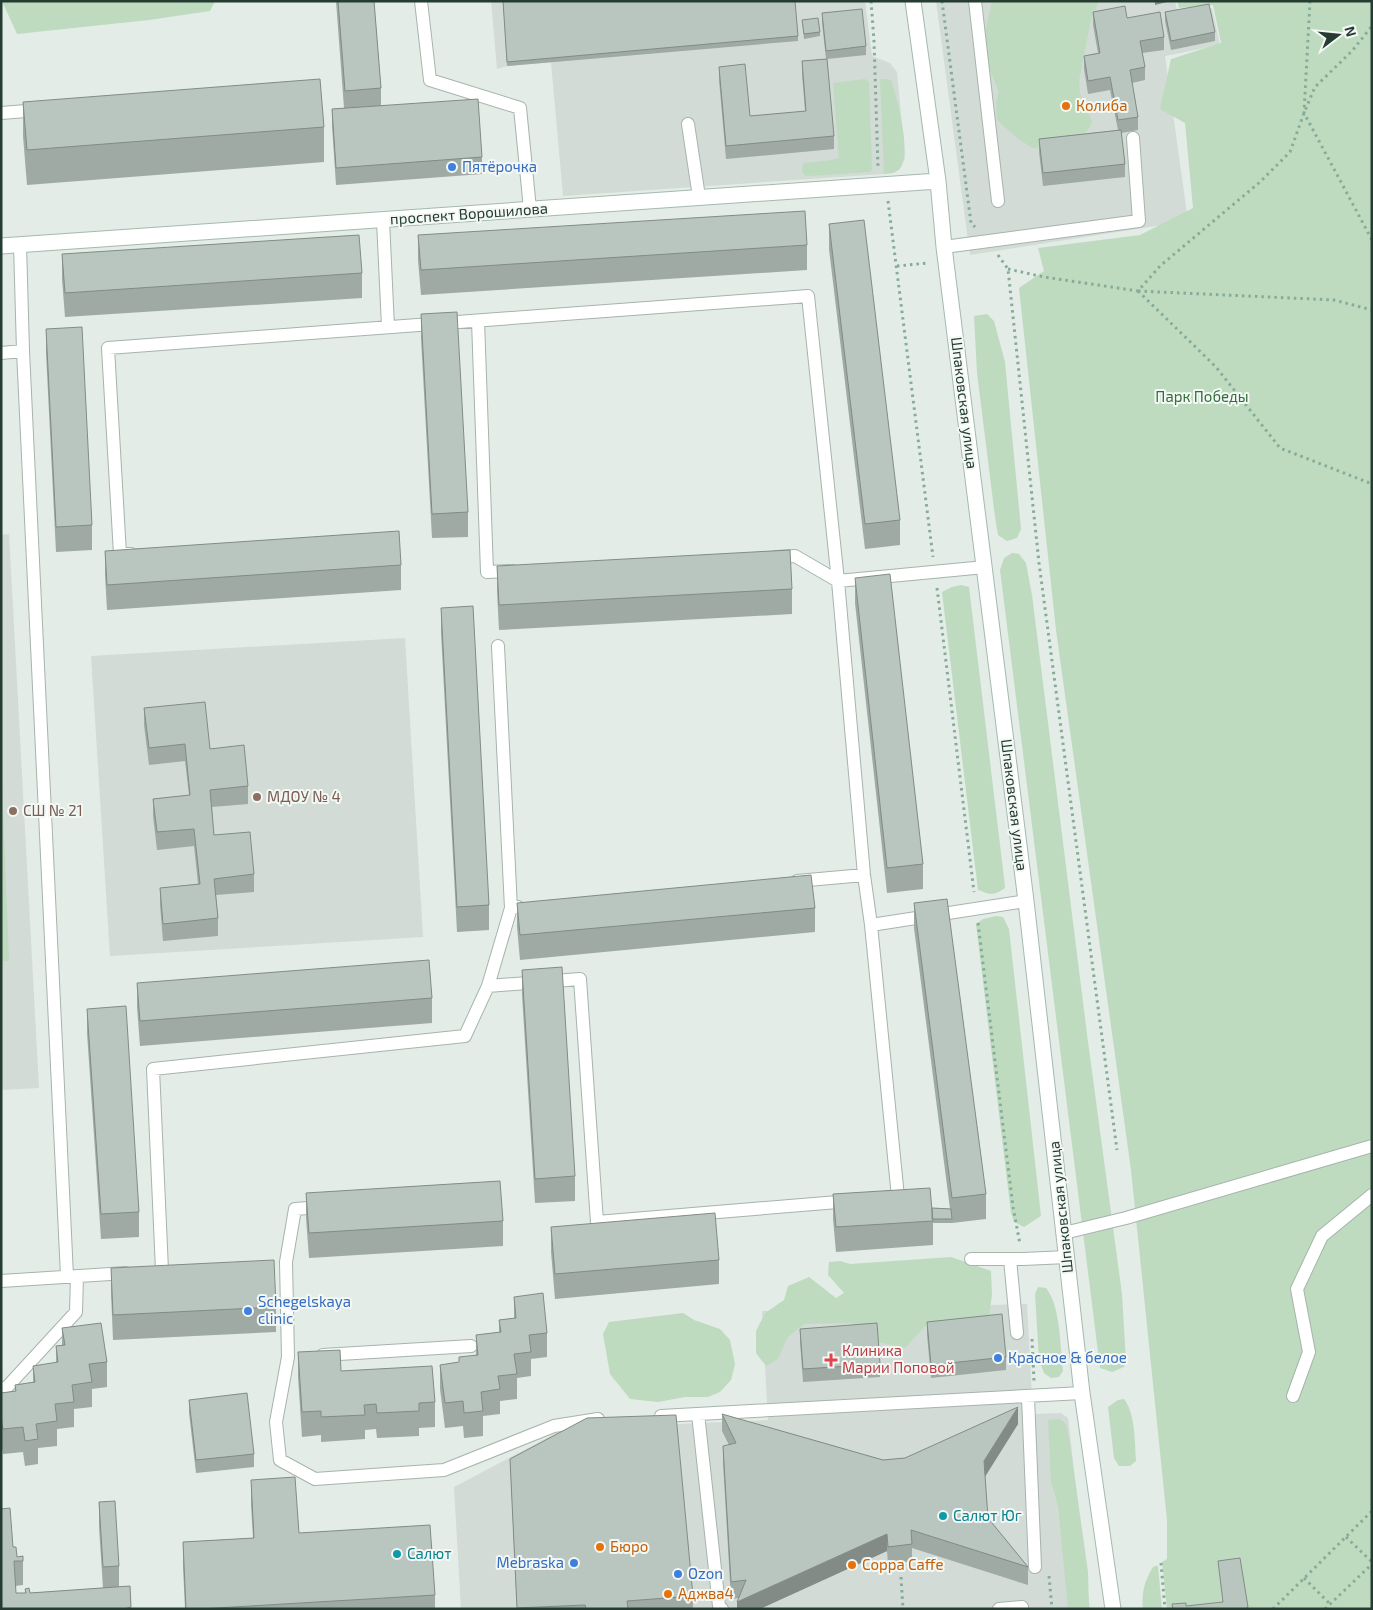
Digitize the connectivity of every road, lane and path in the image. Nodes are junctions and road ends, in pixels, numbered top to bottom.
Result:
1 (420, 1) edge
2 (871, 1) edge
3 (913, 1) edge
4 (942, 1) edge
5 (976, 1) edge
6 (1310, 1) edge
7 (1372, 26) edge
8 (51, 109) edge
9 (1, 113) edge
10 (1304, 113) junction
11 (688, 124) dead end
12 (1133, 138) dead end
13 (938, 181) junction
14 (886, 185) junction
15 (699, 197) junction
16 (998, 201) dead end
17 (530, 209) junction
18 (383, 220) junction
19 (1372, 240) edge
20 (986, 241) junction
21 (20, 244) junction
22 (1, 246) edge
23 (944, 246) junction
24 (1008, 269) junction
25 (1138, 291) junction
26 (1372, 310) edge
27 (478, 321) junction
28 (388, 328) junction
29 (23, 351) junction
30 (1, 353) edge
31 (1372, 484) edge
32 (139, 553) edge
33 (766, 558) edge
34 (985, 567) junction
35 (527, 570) edge
36 (935, 572) junction
37 (838, 581) junction
38 (498, 646) dead end
39 (864, 875) junction
40 (786, 882) edge
41 (1026, 901) junction
42 (531, 906) edge
43 (511, 908) junction
44 (976, 909) junction
45 (871, 925) junction
46 (488, 986) junction
47 (1372, 1146) edge
48 (1117, 1150) dead end
49 (1372, 1195) edge
50 (879, 1198) edge
51 (859, 1200) edge
52 (335, 1206) edge
53 (1064, 1233) junction
54 (1067, 1257) junction
55 (971, 1259) dead end
56 (1016, 1259) junction
57 (72, 1276) junction
58 (1, 1281) edge
59 (1032, 1332) dead end
60 (1016, 1333) dead end
61 (471, 1346) dead end
62 (298, 1357) junction
63 (1, 1390) edge
64 (1082, 1393) junction
65 (1293, 1396) dead end
66 (1031, 1397) junction
67 (698, 1414) junction
68 (649, 1416) edge
69 (611, 1418) edge
70 (1372, 1511) edge
71 (1346, 1537) junction
72 (1161, 1562) dead end
73 (1372, 1563) edge
74 (1034, 1567) dead end
75 (1048, 1570) dead end
76 (901, 1577) dead end
77 (1304, 1578) junction
78 (1330, 1604) junction
79 (1022, 1607) dead end
80 (722, 1609) edge
81 (904, 1609) edge
82 (999, 1609) edge
83 (1052, 1609) edge
84 (1113, 1609) edge
85 (1164, 1609) edge
86 (1273, 1609) edge
87 (1325, 1609) edge

1 - 17 lane
2 - 14 path
3 - 13 main road, Шпаковская улица
4 - 20 path
5 - 16 lane
6 - 10 path
7 - 10 path
8 - 9 lane
10 - 19 path
10 - 25 path
11 - 15 lane
12 - 20 lane
13 - 14 main road, проспект Ворошилова
13 - 23 main road, Шпаковская улица
14 - 15 main road, проспект Ворошилова
14 - 36 path
15 - 17 main road, проспект Ворошилова
17 - 18 main road, проспект Ворошилова
18 - 21 main road, проспект Ворошилова
18 - 28 lane
20 - 23 lane
20 - 24 path
21 - 22 main road, проспект Ворошилова
21 - 29 lane
23 - 34 main road, Шпаковская улица
24 - 25 path
24 - 48 path
25 - 26 path
25 - 31 path
27 - 28 lane
27 - 35 lane
27 - 37 lane
28 - 32 lane
29 - 30 lane
29 - 57 lane
33 - 37 lane
34 - 36 lane
34 - 41 main road, Шпаковская улица
36 - 37 lane
36 - 44 path
37 - 39 lane
38 - 43 lane
39 - 40 lane
39 - 45 lane
41 - 44 lane
41 - 53 main road, Шпаковская улица
42 - 43 lane
43 - 46 lane
44 - 45 lane
44 - 56 path
45 - 50 lane
46 - 51 lane
46 - 57 lane
47 - 53 lane
49 - 65 lane
52 - 62 lane
53 - 54 main road, Шпаковская улица
54 - 56 lane
54 - 64 main road, Шпаковская улица
55 - 56 lane
56 - 60 lane
57 - 58 lane
57 - 63 lane
59 - 66 path
61 - 62 lane
62 - 69 lane
64 - 66 lane
64 - 84 main road, Шпаковская улица
66 - 67 lane
66 - 74 lane
67 - 68 lane
67 - 80 lane
70 - 71 path
71 - 73 path
71 - 77 path
72 - 85 path
73 - 78 path
75 - 83 path
76 - 81 path
77 - 78 path
77 - 86 path
78 - 87 path
79 - 82 lane

